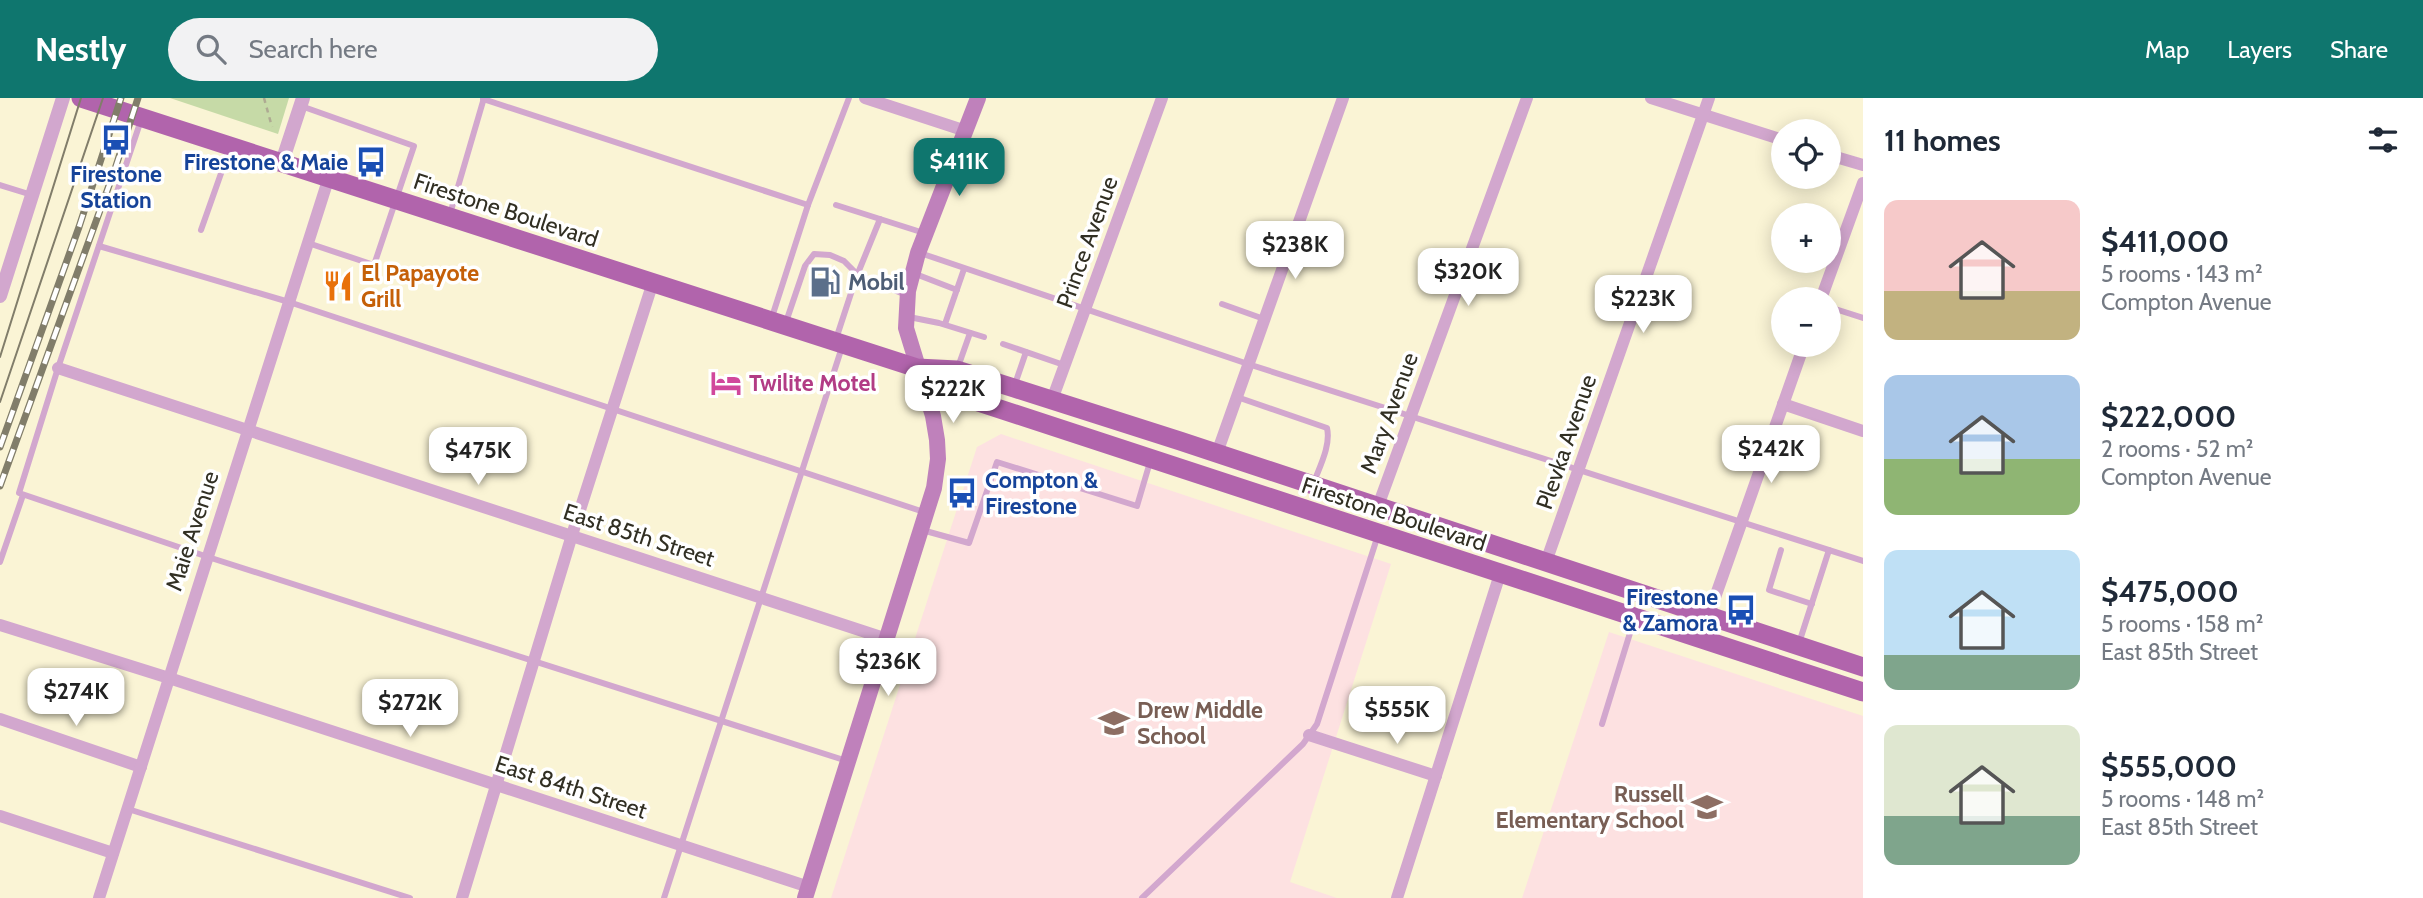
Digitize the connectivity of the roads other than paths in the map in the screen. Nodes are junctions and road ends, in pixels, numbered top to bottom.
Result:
1 (63, 98) edge
2 (81, 98) edge
3 (849, 98) edge
4 (864, 98) edge
5 (978, 98) edge
6 (1162, 98) edge
7 (1343, 98) edge
8 (1527, 98) edge
9 (1651, 98) edge
10 (1709, 98) edge
11 (483, 99) edge
12 (302, 102) edge
13 (1703, 114) junction
14 (142, 118) junction
15 (966, 131) junction
16 (1771, 136) edge
17 (231, 146) junction
18 (1841, 159) edge
19 (282, 162) junction
20 (1863, 165) edge
21 (329, 177) junction
22 (0, 184) edge
23 (1862, 189) edge
24 (32, 195) junction
25 (396, 200) junction
26 (808, 205) junction
27 (836, 205) dead end
28 (449, 217) junction
29 (880, 219) junction
30 (201, 230) dead end
31 (926, 234) junction
32 (308, 243) junction
33 (99, 246) junction
34 (918, 253) junction
35 (964, 269) junction
36 (913, 273) junction
37 (858, 275) junction
38 (653, 282) junction
39 (1825, 287) edge
40 (957, 290) junction
41 (1, 293) edge
42 (908, 296) junction
43 (289, 302) junction
44 (1222, 304) dead end
45 (1084, 310) junction
46 (1841, 311) edge
47 (907, 317) junction
48 (1863, 318) edge
49 (1264, 319) junction
50 (778, 323) junction
51 (945, 324) junction
52 (970, 332) junction
53 (984, 337) dead end
54 (839, 343) junction
55 (1003, 344) dead end
56 (1026, 352) junction
57 (1800, 357) edge
58 (1248, 364) junction
59 (1064, 365) junction
60 (58, 368) junction
61 (917, 368) junction
62 (957, 370) junction
63 (1014, 388) junction
64 (1237, 397) junction
65 (1052, 400) junction
66 (1783, 404) junction
67 (612, 409) junction
68 (1410, 416) junction
69 (248, 431) junction
70 (1863, 431) edge
71 (1217, 453) junction
72 (1150, 459) junction
73 (1578, 470) junction
74 (802, 472) junction
75 (1313, 485) junction
76 (23, 495) junction
77 (1378, 506) junction
78 (927, 513) junction
79 (1741, 521) junction
80 (922, 530) junction
81 (572, 534) junction
82 (1378, 534) junction
83 (1781, 550) dead end
84 (1829, 550) junction
85 (208, 557) junction
86 (1863, 561) edge
87 (0, 562) edge
88 (1546, 562) junction
89 (1500, 574) junction
90 (761, 597) junction
91 (1811, 604) junction
92 (1709, 616) junction
93 (1634, 618) junction
94 (0, 625) edge
95 (887, 639) junction
96 (1700, 640) junction
97 (1798, 645) junction
98 (535, 660) junction
99 (1863, 667) edge
100 (169, 678) junction
101 (1863, 692) edge
102 (0, 719) edge
103 (721, 720) junction
104 (1602, 724) dead end
105 (1309, 735) junction
106 (848, 762) junction
107 (141, 768) junction
108 (1436, 776) junction
109 (498, 786) junction
110 (127, 809) junction
111 (0, 816) edge
112 (681, 845) junction
113 (113, 853) junction
114 (807, 892) edge
115 (99, 898) edge
116 (410, 898) edge
117 (462, 898) edge
118 (664, 898) edge
119 (1142, 898) edge
120 (1397, 898) edge

1 - 24 street
2 - 14 main road, Firestone Boulevard
3 - 26 lane
4 - 15 street
5 - 15 main road
6 - 45 street, Prince Avenue
7 - 49 street
8 - 68 street, Mary Avenue
9 - 13 street
10 - 13 street, Plevka Avenue
11 - 26 lane
11 - 28 lane
12 - 19 street
12 - 25 lane
13 - 16 street
13 - 73 street, Plevka Avenue
14 - 17 main road, Firestone Boulevard
14 - 33 lane
15 - 31 main road
17 - 19 main road, Firestone Boulevard
17 - 30 lane
18 - 20 street
19 - 21 main road, Firestone Boulevard
21 - 25 main road, Firestone Boulevard
21 - 32 street, Maie Avenue
22 - 24 lane
23 - 39 street
24 - 41 street
25 - 28 main road, Firestone Boulevard
25 - 32 lane
26 - 50 lane
27 - 29 lane
28 - 38 main road, Firestone Boulevard
29 - 31 lane
29 - 37 lane
31 - 34 main road
32 - 43 street, Maie Avenue
33 - 43 lane
33 - 60 lane
34 - 35 lane
34 - 36 main road
35 - 40 lane
35 - 45 lane
36 - 40 lane
36 - 42 main road
37 - 42 lane
37 - 50 lane
37 - 54 lane
38 - 50 main road, Firestone Boulevard
38 - 67 street
40 - 51 lane
42 - 47 main road
43 - 67 lane
43 - 69 street, Maie Avenue
44 - 49 lane
45 - 58 lane
45 - 59 street, Prince Avenue
46 - 48 lane
47 - 51 lane
47 - 61 main road
49 - 58 street
50 - 54 main road, Firestone Boulevard
51 - 52 lane
52 - 53 lane
52 - 62 lane
54 - 61 main road, Firestone Boulevard
54 - 74 lane
55 - 56 lane
56 - 59 lane
56 - 63 lane
57 - 66 street
58 - 64 street
58 - 68 lane
59 - 65 street, Prince Avenue
60 - 69 street, East 85th Street
60 - 76 lane
61 - 62 main road, Firestone Boulevard
61 - 72 main road, Firestone Boulevard
61 - 78 main road
62 - 63 main road, Firestone Boulevard
63 - 65 main road, Firestone Boulevard
64 - 71 street
64 - 75 lane
65 - 71 main road, Firestone Boulevard
66 - 70 street
66 - 79 street
67 - 74 lane
67 - 81 street
68 - 73 lane
68 - 77 street, Mary Avenue
69 - 81 street, East 85th Street
69 - 85 street, Maie Avenue
71 - 75 main road, Firestone Boulevard
72 - 80 lane
72 - 82 main road, Firestone Boulevard
73 - 79 lane
73 - 88 street, Plevka Avenue
74 - 78 lane
74 - 90 lane
75 - 77 main road, Firestone Boulevard
76 - 85 lane
76 - 87 lane
77 - 88 main road, Firestone Boulevard
78 - 80 main road
79 - 84 lane
79 - 92 street
80 - 95 main road
81 - 90 street, East 85th Street
81 - 98 street
82 - 89 main road, Firestone Boulevard
82 - 105 lane
83 - 91 lane
84 - 86 lane
84 - 91 lane
85 - 98 lane
85 - 100 street, Maie Avenue
88 - 92 main road, Firestone Boulevard
89 - 93 main road, Firestone Boulevard
89 - 108 street
90 - 95 street, East 85th Street
90 - 103 lane
91 - 97 lane
92 - 96 street
92 - 97 main road, Firestone Boulevard
93 - 96 main road, Firestone Boulevard
93 - 104 lane
94 - 100 street, East 84th Street
95 - 106 main road
96 - 101 main road, Firestone Boulevard
97 - 99 main road, Firestone Boulevard
98 - 103 lane
98 - 109 street
100 - 107 street, Maie Avenue
100 - 109 street, East 84th Street
102 - 107 street
103 - 106 lane
103 - 112 lane
105 - 108 street
105 - 119 lane
106 - 114 main road
107 - 110 street, Maie Avenue
108 - 120 street
109 - 112 street, East 84th Street
109 - 117 street
110 - 113 street, Maie Avenue
110 - 116 lane
111 - 113 street
112 - 114 street, East 84th Street
112 - 118 lane
113 - 115 street, Maie Avenue

